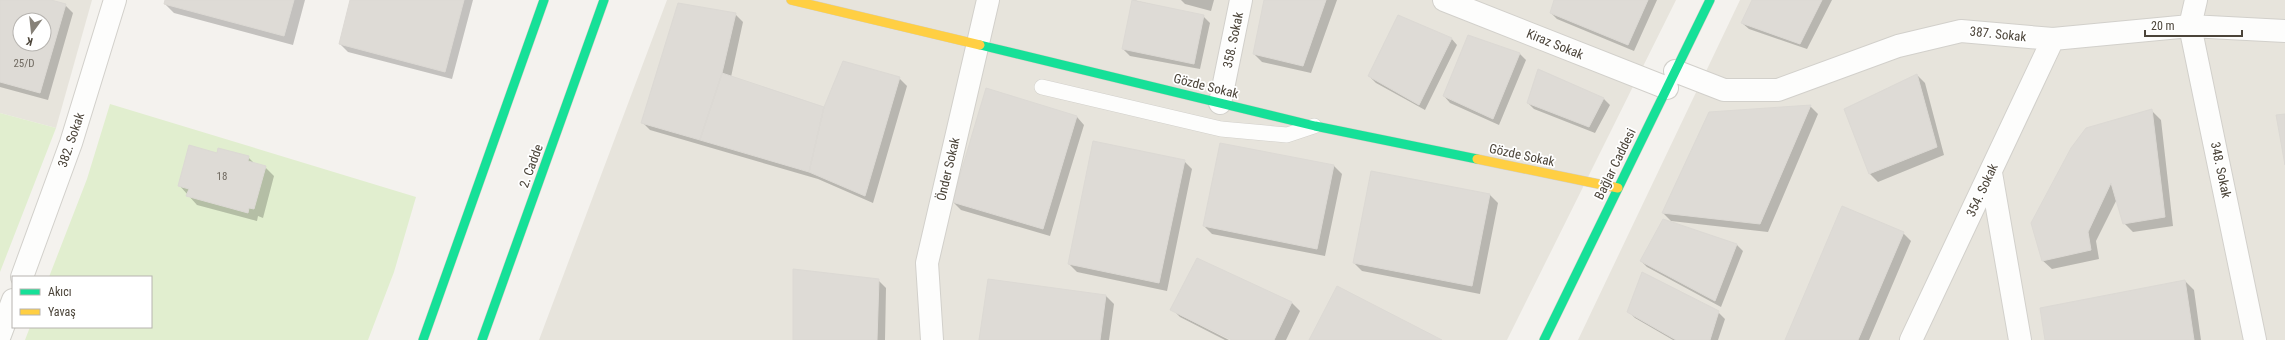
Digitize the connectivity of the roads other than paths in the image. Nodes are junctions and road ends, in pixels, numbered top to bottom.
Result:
1 (115, 0) edge
2 (544, 0) edge
3 (604, 0) edge
4 (791, 0) edge
5 (988, 0) edge
6 (1241, 0) edge
7 (1444, 0) edge
8 (1710, 0) edge
9 (2196, 0) edge
10 (2190, 26) junction
11 (2285, 31) edge
12 (2053, 39) junction
13 (977, 43) junction
14 (1671, 80) junction
15 (1042, 88) dead end
16 (1220, 103) junction
17 (1315, 126) junction
18 (1991, 173) junction
19 (1618, 188) junction
20 (22, 276) edge
21 (12, 303) edge
22 (0, 335) edge
23 (423, 340) edge
24 (482, 340) edge
25 (932, 340) edge
26 (1544, 340) edge
27 (1911, 340) edge
28 (2020, 340) edge
29 (2255, 340) edge

1 - 20 street, 382. Sokak
2 - 23 street
3 - 24 street, 2. Cadde
4 - 13 street, Gözde Sokak
5 - 13 street, Önder Sokak
6 - 16 street, 358. Sokak
7 - 14 street, Kiraz Sokak
8 - 14 street, Bağlar Caddesi
9 - 10 street, 348. Sokak
10 - 11 street, 387. Sokak
10 - 12 street, 387. Sokak
10 - 29 street, 348. Sokak
12 - 14 street, 387. Sokak
12 - 18 street, 354. Sokak
13 - 16 street, Gözde Sokak
13 - 25 street, Önder Sokak
14 - 19 street, Bağlar Caddesi
15 - 17 lane
16 - 17 street, Gözde Sokak
17 - 19 street, Gözde Sokak
18 - 27 street, 354. Sokak
18 - 28 street
19 - 26 street, Bağlar Caddesi
21 - 22 street

